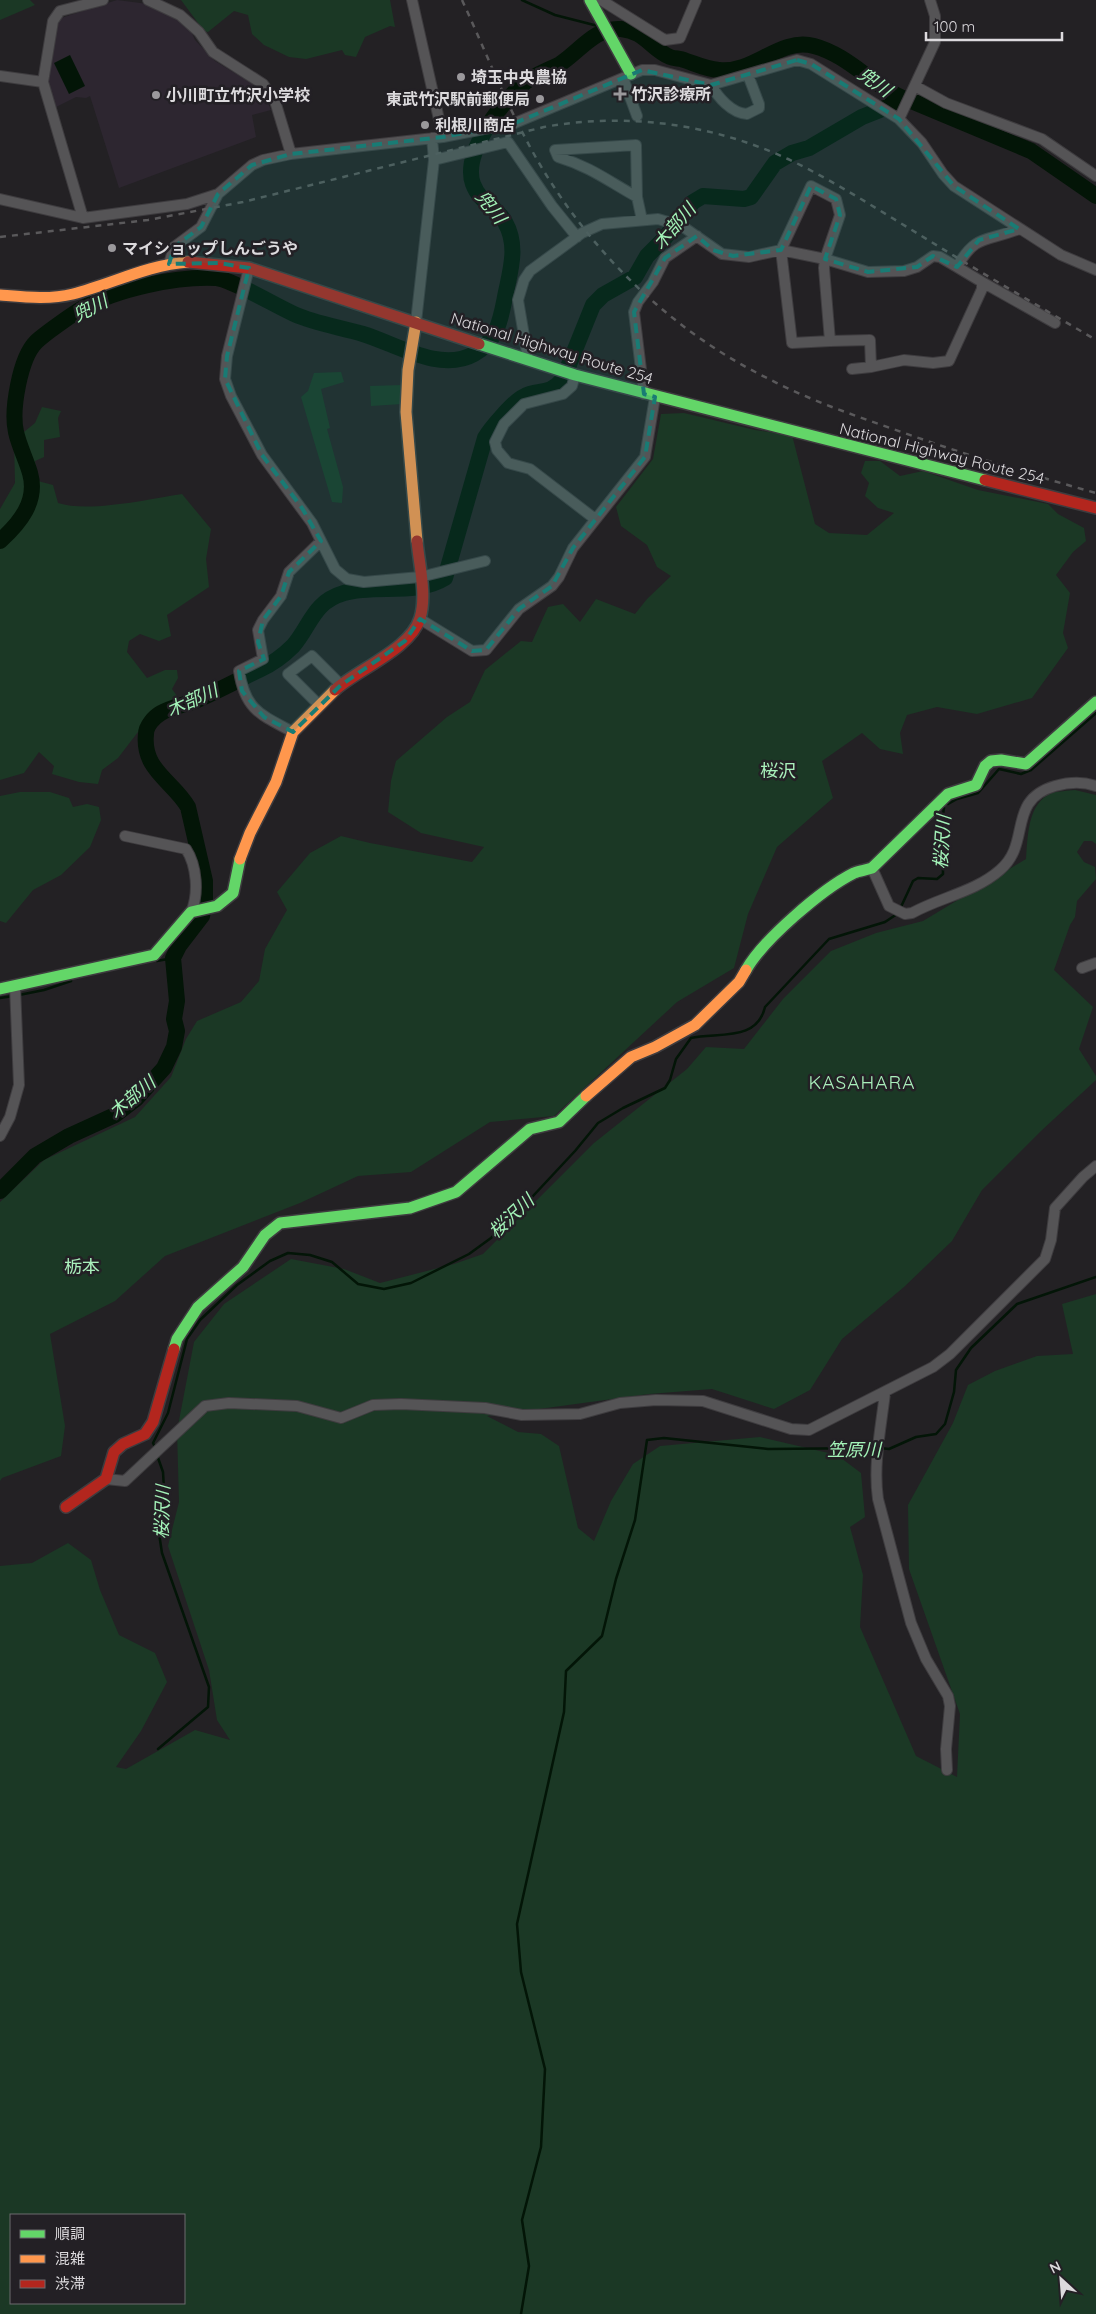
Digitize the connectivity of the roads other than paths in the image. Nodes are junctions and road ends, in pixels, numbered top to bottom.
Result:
1 (103, 0) edge
2 (148, 0) edge
3 (412, 0) edge
4 (594, 0) edge
5 (696, 0) edge
6 (930, 0) edge
7 (70, 4) edge
8 (748, 75) junction
9 (0, 76) edge
10 (627, 76) junction
11 (43, 82) junction
12 (711, 85) junction
13 (914, 88) junction
14 (637, 116) dead end
15 (900, 117) junction
16 (443, 137) junction
17 (432, 138) junction
18 (291, 154) junction
19 (434, 160) junction
20 (1096, 176) edge
21 (218, 194) junction
22 (637, 197) junction
23 (0, 199) edge
24 (83, 218) junction
25 (642, 220) junction
26 (1019, 229) junction
27 (696, 236) junction
28 (577, 237) junction
29 (781, 250) junction
30 (825, 258) junction
31 (169, 264) junction
32 (957, 267) junction
33 (249, 268) junction
34 (1096, 270) edge
35 (982, 282) junction
36 (0, 295) edge
37 (416, 322) junction
38 (1055, 323) dead end
39 (830, 341) junction
40 (528, 359) junction
41 (871, 367) junction
42 (852, 369) dead end
43 (575, 375) junction
44 (650, 395) junction
45 (1096, 508) edge
46 (595, 519) junction
47 (321, 541) junction
48 (484, 561) dead end
49 (420, 577) junction
50 (420, 619) junction
51 (341, 684) junction
52 (1096, 702) edge
53 (318, 704) junction
54 (293, 732) junction
55 (1096, 786) edge
56 (125, 836) dead end
57 (872, 868) junction
58 (192, 912) junction
59 (1096, 963) edge
60 (1082, 968) dead end
61 (15, 986) junction
62 (0, 989) edge
63 (0, 1136) edge
64 (1096, 1166) edge
65 (885, 1393) junction
66 (106, 1479) junction
67 (66, 1507) dead end
68 (947, 1770) dead end

1 - 7 street
2 - 18 street
3 - 16 street
4 - 5 street
4 - 10 main road
6 - 13 street
7 - 11 street
8 - 12 street
8 - 12 street
8 - 15 street
9 - 11 street
10 - 12 street
10 - 14 street
10 - 16 street
11 - 24 street
13 - 15 street
13 - 20 street
15 - 26 street
16 - 17 street
17 - 18 street
17 - 19 street
18 - 21 street
19 - 28 street
19 - 37 street
21 - 24 street
21 - 31 street
22 - 22 street
22 - 25 street
23 - 24 street
25 - 27 street
25 - 28 street
26 - 32 street
26 - 34 street
27 - 29 street
27 - 44 street
28 - 40 street
29 - 30 street
29 - 30 street
29 - 39 street
30 - 32 street
30 - 39 street
31 - 33 main road, National Highway Route 254
31 - 36 main road, National Highway Route 254
32 - 35 street
33 - 37 main road, National Highway Route 254
33 - 47 street
35 - 38 street
35 - 41 street
37 - 40 main road, National Highway Route 254
37 - 49 main road
39 - 41 street
40 - 43 main road, National Highway Route 254
41 - 42 street
43 - 44 main road, National Highway Route 254
43 - 46 street
44 - 45 main road, National Highway Route 254
44 - 46 street
46 - 50 street
47 - 49 street
47 - 54 street
48 - 49 street
49 - 50 main road
50 - 51 main road
51 - 53 main road
51 - 53 street
52 - 57 main road
53 - 54 main road
54 - 58 main road
55 - 57 street
56 - 58 street
57 - 66 main road
58 - 61 main road
59 - 60 street
61 - 62 main road
61 - 63 street
64 - 65 street
65 - 66 street
65 - 68 street
66 - 67 main road

